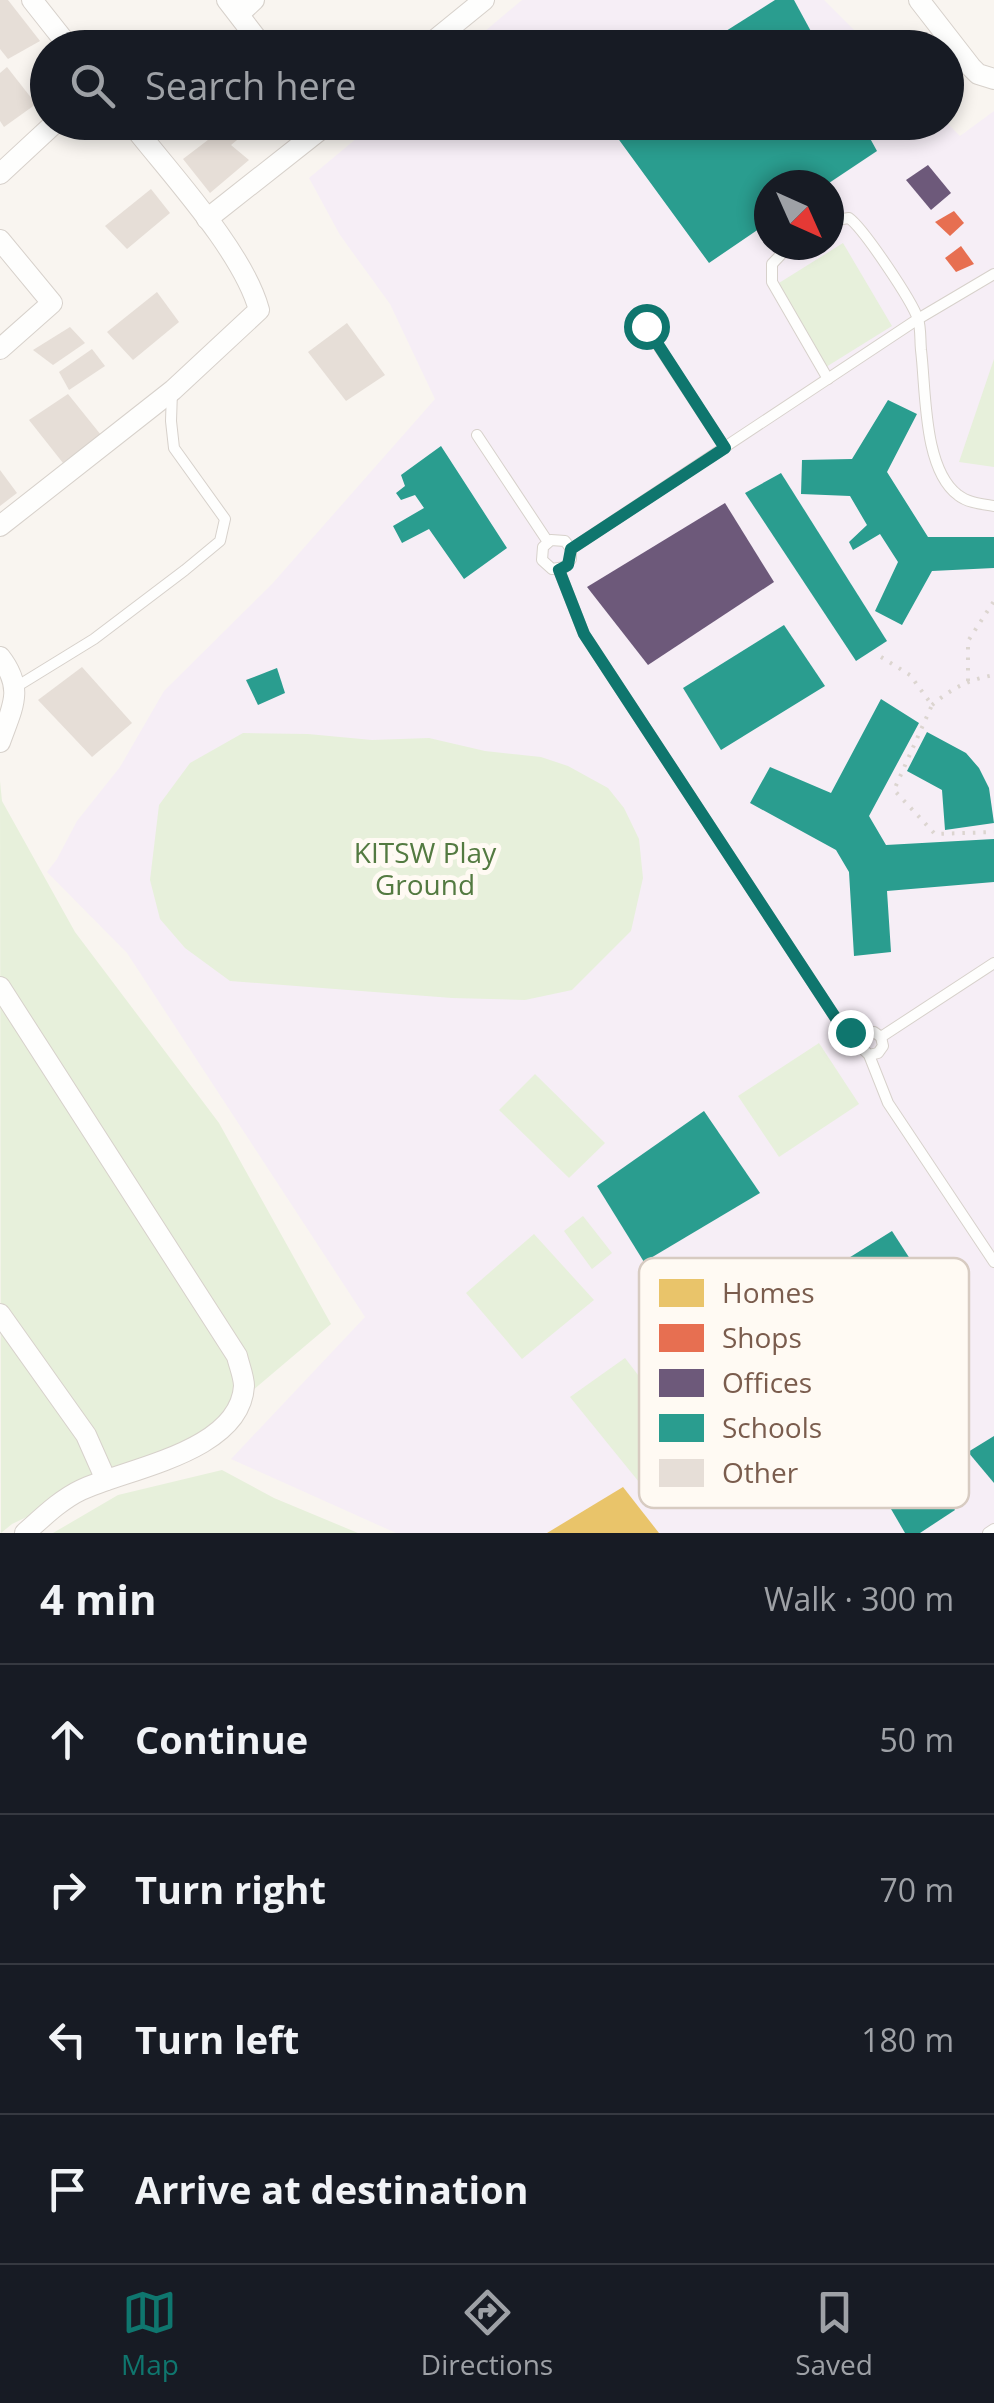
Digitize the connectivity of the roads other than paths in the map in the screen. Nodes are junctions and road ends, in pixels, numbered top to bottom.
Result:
1 (32, 0) edge
2 (484, 0) edge
3 (919, 0) edge
4 (240, 5) edge
5 (56, 30) edge
6 (254, 30) edge
7 (447, 30) edge
8 (942, 30) edge
9 (964, 58) edge
10 (994, 79) edge
11 (37, 140) edge
12 (144, 140) edge
13 (306, 140) edge
14 (0, 174) edge
15 (207, 219) junction
16 (844, 219) edge
17 (0, 240) edge
18 (776, 260) edge
19 (994, 274) edge
20 (918, 319) junction
21 (646, 326) dead end
22 (0, 349) edge
23 (828, 379) junction
24 (172, 390) junction
25 (478, 435) dead end
26 (725, 448) junction
27 (994, 506) edge
28 (0, 526) edge
29 (548, 542) junction
30 (571, 549) junction
31 (559, 570) junction
32 (0, 657) edge
33 (16, 687) junction
34 (0, 742) edge
35 (994, 963) edge
36 (0, 987) edge
37 (881, 1037) junction
38 (861, 1038) junction
39 (869, 1055) junction
40 (994, 1262) edge
41 (0, 1314) edge
42 (106, 1480) junction
43 (24, 1533) edge

1 - 5 street
2 - 7 street
3 - 8 street
4 - 6 street
9 - 10 street
11 - 14 street
12 - 15 street
13 - 15 street
15 - 24 street
16 - 20 lane
17 - 22 street
18 - 23 lane
19 - 20 lane
20 - 23 lane
20 - 27 lane
21 - 26 lane
23 - 26 lane
24 - 28 street
24 - 33 lane
25 - 29 lane
26 - 30 lane
29 - 30 lane
29 - 31 lane
30 - 31 lane
31 - 38 lane
32 - 33 street
33 - 34 street
35 - 37 lane
36 - 42 street
37 - 38 lane
37 - 39 lane
38 - 39 lane
39 - 40 lane
41 - 42 street
42 - 43 street

